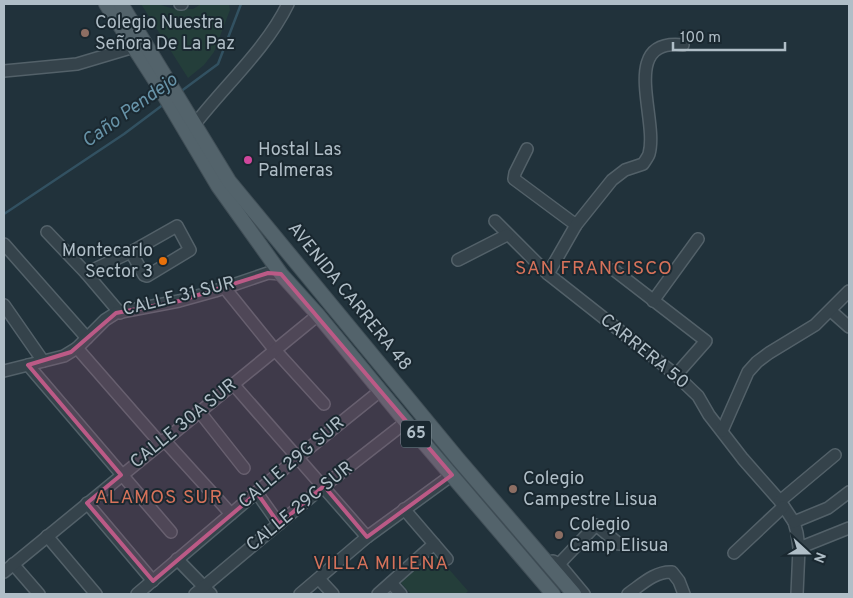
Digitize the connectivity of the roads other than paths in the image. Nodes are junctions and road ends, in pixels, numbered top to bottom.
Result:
1 (106, 4) edge
2 (122, 4) edge
3 (288, 4) edge
4 (683, 44) dead end
5 (134, 47) junction
6 (4, 71) edge
7 (167, 89) junction
8 (189, 122) junction
9 (526, 149) dead end
10 (495, 221) dead end
11 (576, 225) junction
12 (47, 232) dead end
13 (507, 235) junction
14 (698, 239) dead end
15 (4, 244) edge
16 (131, 252) junction
17 (458, 260) dead end
18 (614, 270) dead end
19 (86, 273) junction
20 (281, 274) junction
21 (548, 274) junction
22 (224, 287) junction
23 (849, 291) edge
24 (653, 301) junction
25 (4, 305) edge
26 (831, 311) junction
27 (120, 312) junction
28 (318, 315) junction
29 (849, 328) edge
30 (87, 338) junction
31 (77, 348) junction
32 (274, 349) junction
33 (44, 362) junction
34 (28, 365) junction
35 (4, 371) edge
36 (676, 375) junction
37 (233, 384) junction
38 (380, 391) junction
39 (324, 404) dead end
40 (199, 411) junction
41 (406, 422) junction
42 (722, 430) junction
43 (162, 442) junction
44 (834, 455) dead end
45 (298, 457) junction
46 (244, 468) dead end
47 (121, 475) junction
48 (452, 475) junction
49 (324, 486) junction
50 (849, 492) edge
51 (257, 493) junction
52 (87, 503) junction
53 (782, 504) junction
54 (404, 509) junction
55 (231, 514) junction
56 (794, 522) junction
57 (280, 524) junction
58 (849, 528) edge
59 (171, 532) dead end
60 (48, 536) junction
61 (367, 537) junction
62 (434, 544) junction
63 (619, 544) dead end
64 (799, 548) junction
65 (734, 553) dead end
66 (540, 554) junction
67 (177, 559) junction
68 (447, 559) dead end
69 (14, 564) junction
70 (559, 564) junction
71 (4, 572) edge
72 (319, 578) junction
73 (153, 581) junction
74 (392, 583) junction
75 (207, 590) edge
76 (39, 594) edge
77 (96, 594) edge
78 (137, 594) edge
79 (195, 594) edge
80 (300, 594) edge
81 (333, 594) edge
82 (378, 594) edge
83 (401, 594) edge
84 (553, 594) edge
85 (574, 594) edge
86 (584, 594) edge
87 (628, 594) edge
88 (684, 594) edge
89 (797, 594) edge

1 - 5 main road, AVENIDA CARRERA 48 / 65
2 - 7 main road, AVENIDA CARRERA 48 / 65
3 - 8 street
4 - 11 street
5 - 6 street
5 - 7 main road, AVENIDA CARRERA 48 / 65
7 - 8 main road, AVENIDA CARRERA 48 / 65
8 - 20 main road, AVENIDA CARRERA 48 / 65
8 - 66 main road, AVENIDA CARRERA 48 / 65
9 - 11 street
10 - 13 street, CARRERA 50
11 - 21 street
12 - 19 street
13 - 17 street
13 - 21 street, CARRERA 50
14 - 24 street
15 - 30 street
16 - 16 street
16 - 19 street
18 - 24 street
19 - 27 street
20 - 22 street, CALLE 31 SUR
20 - 28 main road, AVENIDA CARRERA 48 / 65
21 - 36 street, CARRERA 50
22 - 27 street, CALLE 31 SUR
22 - 32 street
23 - 26 street
24 - 36 street
25 - 33 street
26 - 29 street
26 - 42 street
27 - 30 street, CALLE 31 SUR
28 - 32 street, CALLE 30A SUR
28 - 38 main road, AVENIDA CARRERA 48 / 65
30 - 31 street, CALLE 31 SUR
31 - 33 street, CALLE 31 SUR
31 - 43 street
32 - 37 street, CALLE 30A SUR
32 - 39 street
33 - 34 street, CALLE 31 SUR
34 - 35 street, CALLE 31 SUR
34 - 47 street
36 - 42 street, CARRERA 50
37 - 40 street, CALLE 30A SUR
37 - 45 street
38 - 41 main road, AVENIDA CARRERA 48 / 65
38 - 45 street, CALLE 29G SUR
40 - 43 street, CALLE 30A SUR
40 - 46 street
41 - 48 main road, AVENIDA CARRERA 48 / 65
41 - 49 street, CALLE 29C SUR
42 - 53 street, CARRERA 50
43 - 47 street, CALLE 30A SUR
43 - 55 street
44 - 53 street
45 - 49 street
45 - 51 street, CALLE 29G SUR
47 - 52 street, CALLE 30A SUR
47 - 59 street
48 - 54 street
48 - 84 main road, AVENIDA CARRERA 48 / 65
49 - 57 street, CALLE 29C SUR
49 - 61 street
50 - 56 street
51 - 55 street, CALLE 29G SUR
51 - 57 street
52 - 60 street, CALLE 30A SUR
52 - 73 street
53 - 56 street, CARRERA 50
53 - 65 street
54 - 61 street
54 - 62 street
55 - 67 street, CALLE 29G SUR
56 - 64 street
57 - 75 street, CALLE 29C SUR
58 - 64 street
60 - 69 street, CALLE 30A SUR
60 - 77 street
61 - 72 street
62 - 68 street
62 - 74 street
63 - 70 street
64 - 89 street
66 - 70 street
66 - 85 main road, AVENIDA CARRERA 48 / 65
67 - 73 street, CALLE 29G SUR
67 - 75 street
69 - 71 street, CALLE 30A SUR
69 - 76 street
70 - 86 street
72 - 80 street
72 - 81 street
73 - 78 street, CALLE 29G SUR
74 - 82 street
74 - 83 street
75 - 79 street, CALLE 29C SUR
87 - 88 street

